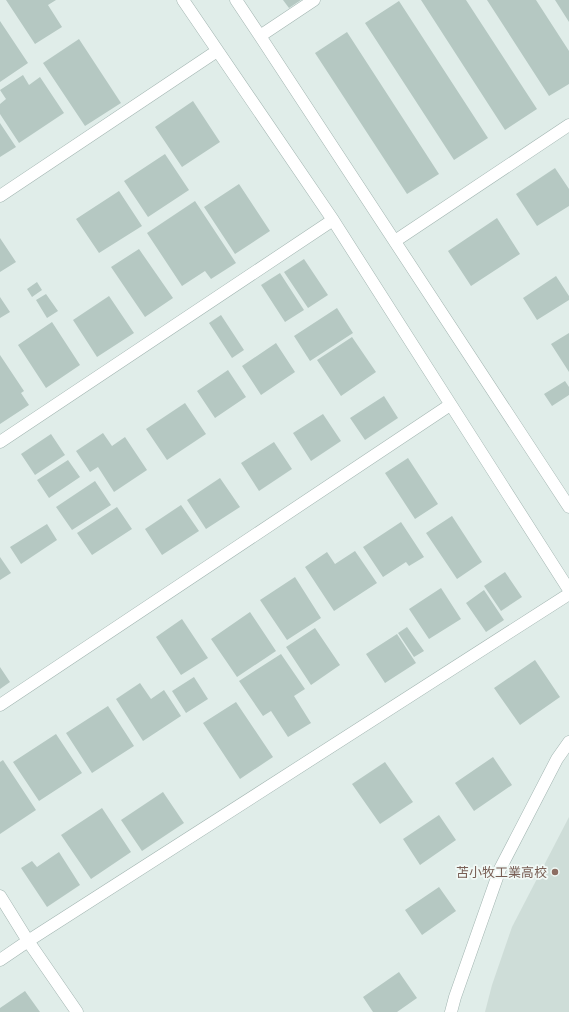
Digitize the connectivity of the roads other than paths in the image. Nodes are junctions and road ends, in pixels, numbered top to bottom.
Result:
1 (183, 0) edge
2 (236, 0) edge
3 (314, 0) edge
4 (260, 36) junction
5 (217, 51) junction
6 (569, 125) edge
7 (0, 196) edge
8 (332, 220) junction
9 (395, 241) junction
10 (450, 405) junction
11 (0, 442) edge
12 (569, 507) edge
13 (569, 590) edge
14 (569, 594) edge
15 (0, 705) edge
16 (569, 742) edge
17 (0, 896) edge
18 (28, 941) junction
19 (0, 960) edge
20 (77, 1012) edge
21 (451, 1012) edge

1 - 5 street
2 - 4 street
3 - 4 street
4 - 9 street
5 - 7 street
5 - 8 street
6 - 9 street
8 - 10 street
8 - 11 street
9 - 12 street
10 - 13 street
10 - 15 street
14 - 18 street
16 - 21 street
17 - 18 street
18 - 19 street
18 - 20 street

